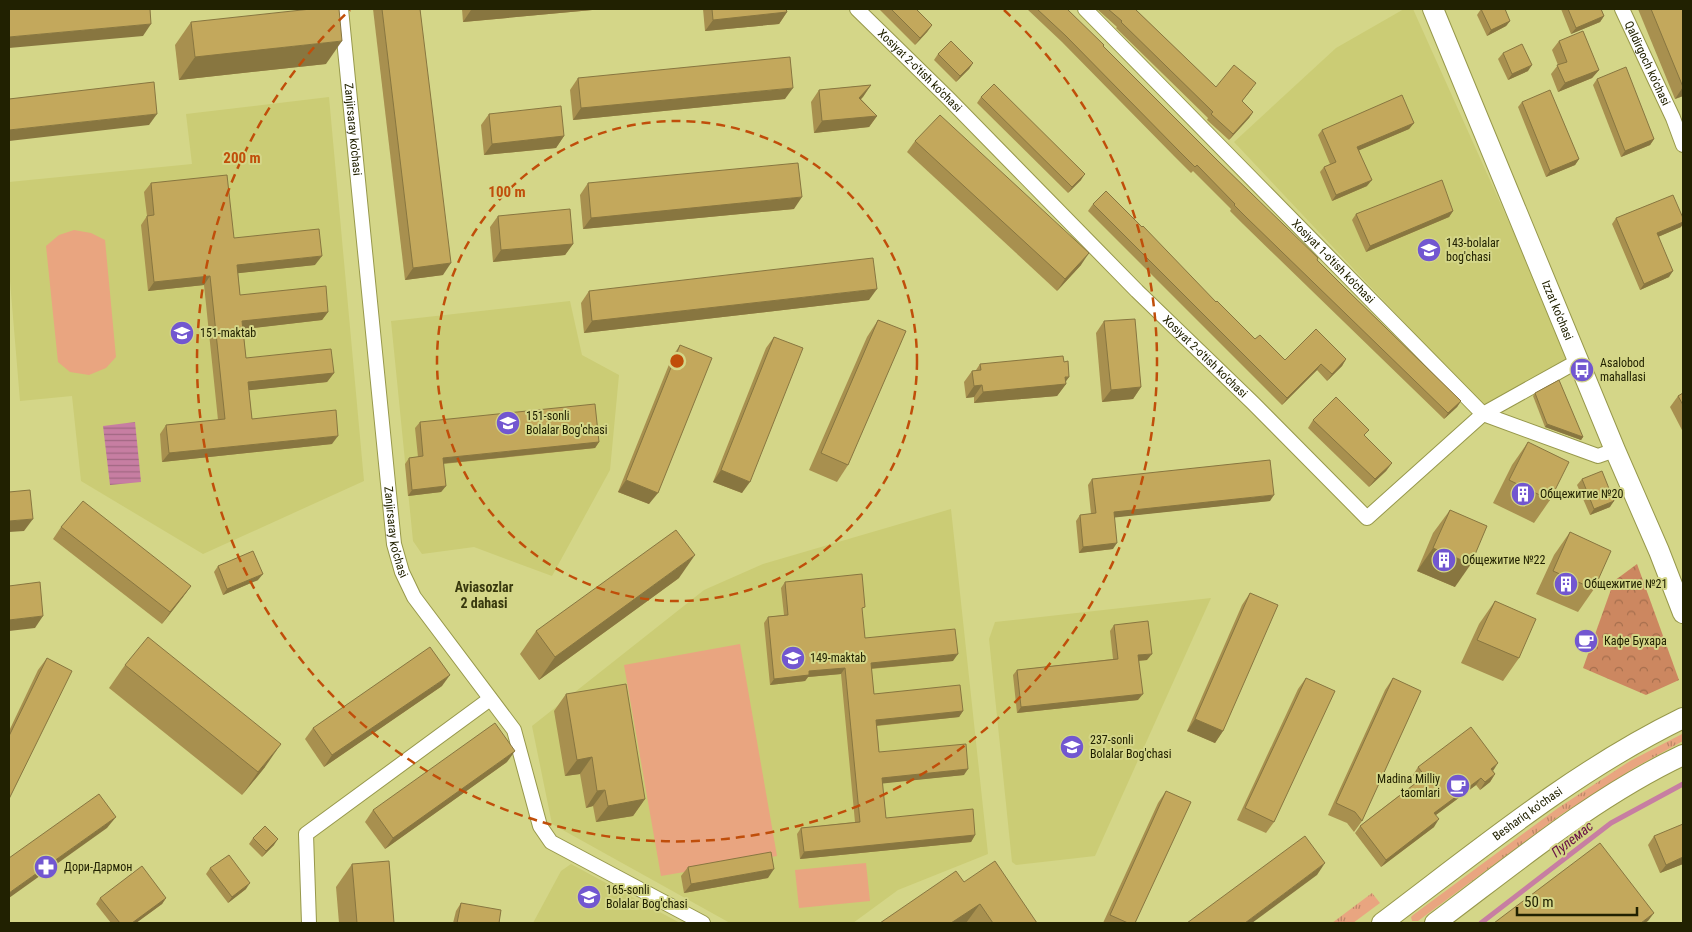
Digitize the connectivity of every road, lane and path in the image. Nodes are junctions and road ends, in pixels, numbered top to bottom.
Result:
1 (341, 9) edge
2 (857, 9) edge
3 (1085, 9) edge
4 (1433, 9) edge
5 (1622, 9) edge
6 (1683, 145) edge
7 (1578, 361) junction
8 (1483, 414) junction
9 (1615, 450) junction
10 (1683, 613) edge
11 (490, 699) junction
12 (1683, 718) edge
13 (1683, 755) edge
14 (309, 923) edge
15 (703, 923) edge
16 (1382, 923) edge
17 (1436, 923) edge

1 - 11 street, Zanjirsaray ko'chasi
2 - 8 street, Xosiyat 2-o'tish ko'chasi
3 - 8 street, Xosiyat 1-o'tish ko'chasi
4 - 7 main road, Izzat ko'chasi
5 - 6 street, Qaldirgoch ko'chasi
7 - 8 street, Xosiyat 2-o'tish ko'chasi
7 - 9 main road, Izzat ko'chasi
8 - 9 street, Xosiyat 1-o'tish ko'chasi
9 - 10 main road, Izzat ko'chasi
11 - 14 street
11 - 15 street, Zanjirsaray ko'chasi
12 - 16 main road, Beshariq ko'chasi
13 - 17 main road

